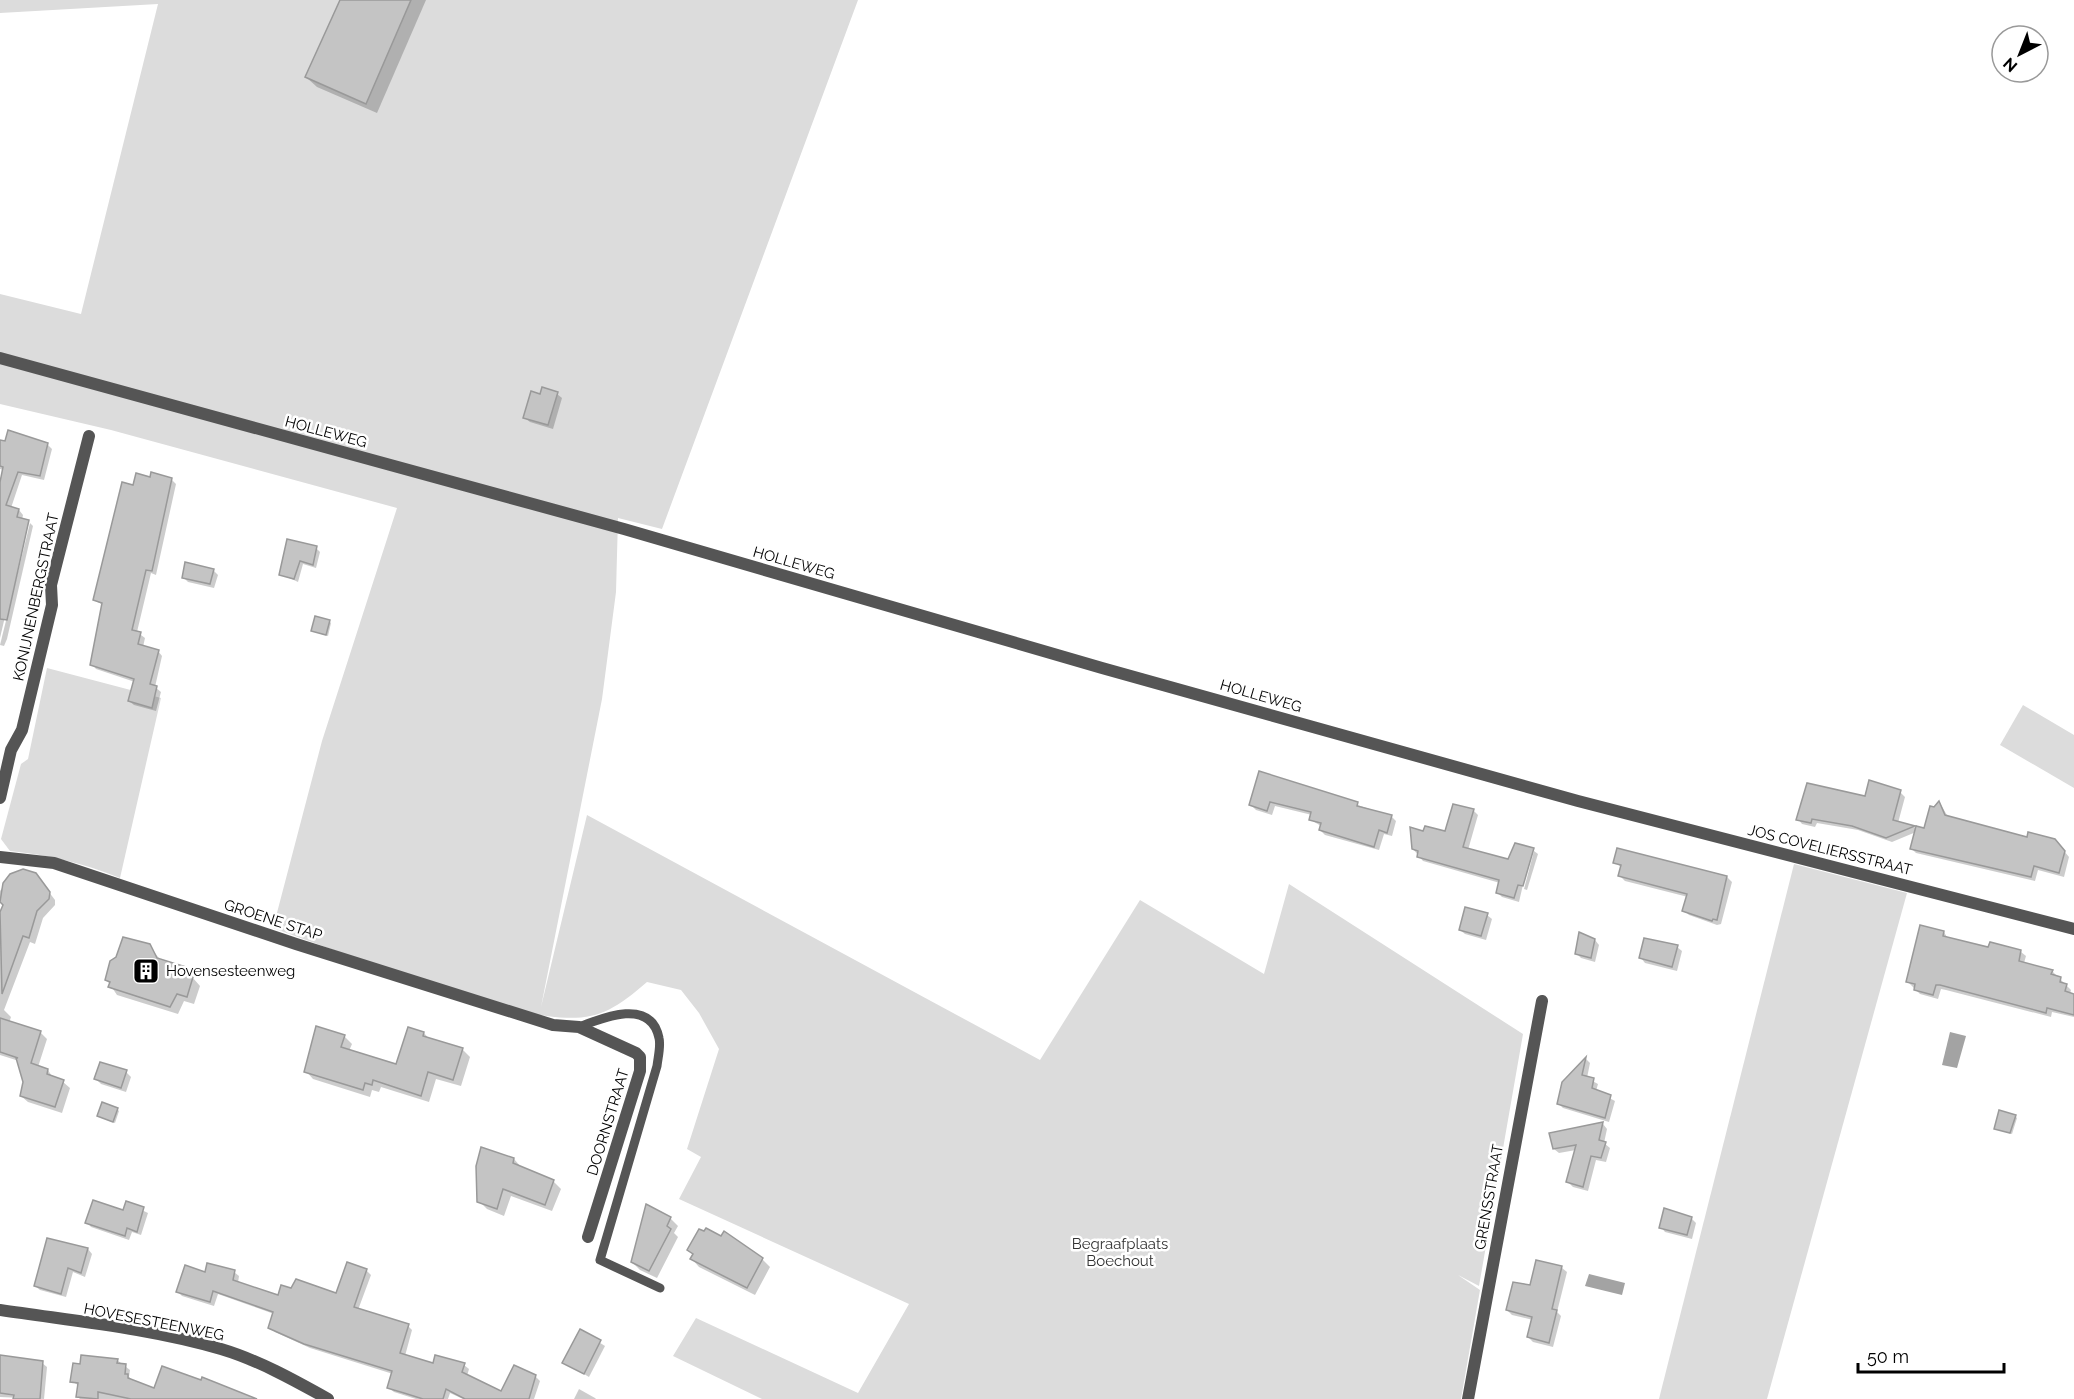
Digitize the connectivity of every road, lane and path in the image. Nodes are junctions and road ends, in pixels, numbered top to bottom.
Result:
1 (0, 358) edge
2 (89, 436) dead end
3 (0, 798) edge
4 (1578, 801) joint
5 (0, 857) edge
6 (2074, 929) edge
7 (1542, 1001) dead end
8 (535, 1019) joint
9 (579, 1027) junction
10 (588, 1236) dead end
11 (660, 1288) dead end
12 (0, 1310) edge
13 (328, 1399) edge
14 (1468, 1399) edge

1 - 4 street, HOLLEWEG
2 - 3 street, KONIJNENBERGSTRAAT
4 - 6 street, JOS COVELIERSSTRAAT
5 - 8 street, GROENE STAP
7 - 14 street, GRENSSTRAAT
8 - 9 street, DOORNSTRAAT
9 - 10 street, DOORNSTRAAT
9 - 11 lane
12 - 13 street, HOVESESTEENWEG

